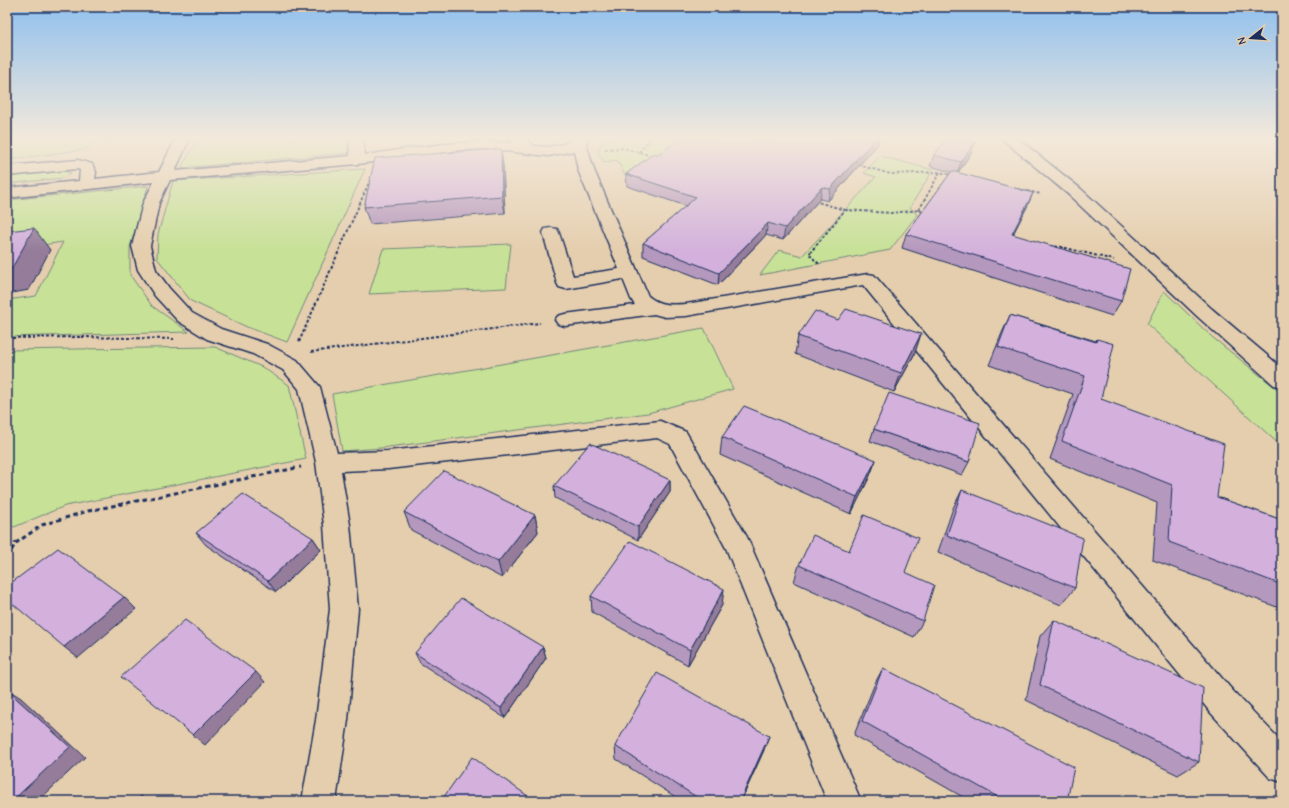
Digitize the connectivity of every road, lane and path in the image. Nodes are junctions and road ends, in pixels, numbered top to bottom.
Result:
1 (87, 176) edge
2 (164, 176) junction
3 (168, 176) edge
4 (372, 176) edge
5 (588, 176) edge
6 (938, 176) edge
7 (1055, 176) edge
8 (86, 184) junction
9 (1017, 189) edge
10 (7, 192) edge
11 (1075, 192) junction
12 (807, 200) edge
13 (845, 210) junction
14 (919, 210) junction
15 (926, 212) edge
16 (551, 233) dead end
17 (1044, 245) edge
18 (1147, 259) junction
19 (629, 273) junction
20 (841, 284) junction
21 (656, 308) junction
22 (565, 320) joint
23 (7, 338) edge
24 (181, 339) dead end
25 (292, 359) junction
26 (1282, 380) edge
27 (328, 462) junction
28 (7, 538) edge
29 (16, 543) junction
30 (7, 557) edge
31 (1282, 766) edge
32 (319, 801) edge
33 (844, 801) edge

1 - 8 street
2 - 3 street
2 - 8 street
2 - 25 street
4 - 25 path
5 - 19 street
6 - 14 path
7 - 11 street
8 - 10 street
9 - 11 path
11 - 18 street
12 - 13 path
13 - 14 path
13 - 20 path
14 - 15 path
16 - 19 street
17 - 18 path
18 - 26 street
19 - 21 street
20 - 21 street
20 - 31 street
21 - 22 street
22 - 25 path
23 - 24 path
25 - 27 street
27 - 29 path
27 - 32 street
27 - 33 street
28 - 29 path
29 - 30 path

